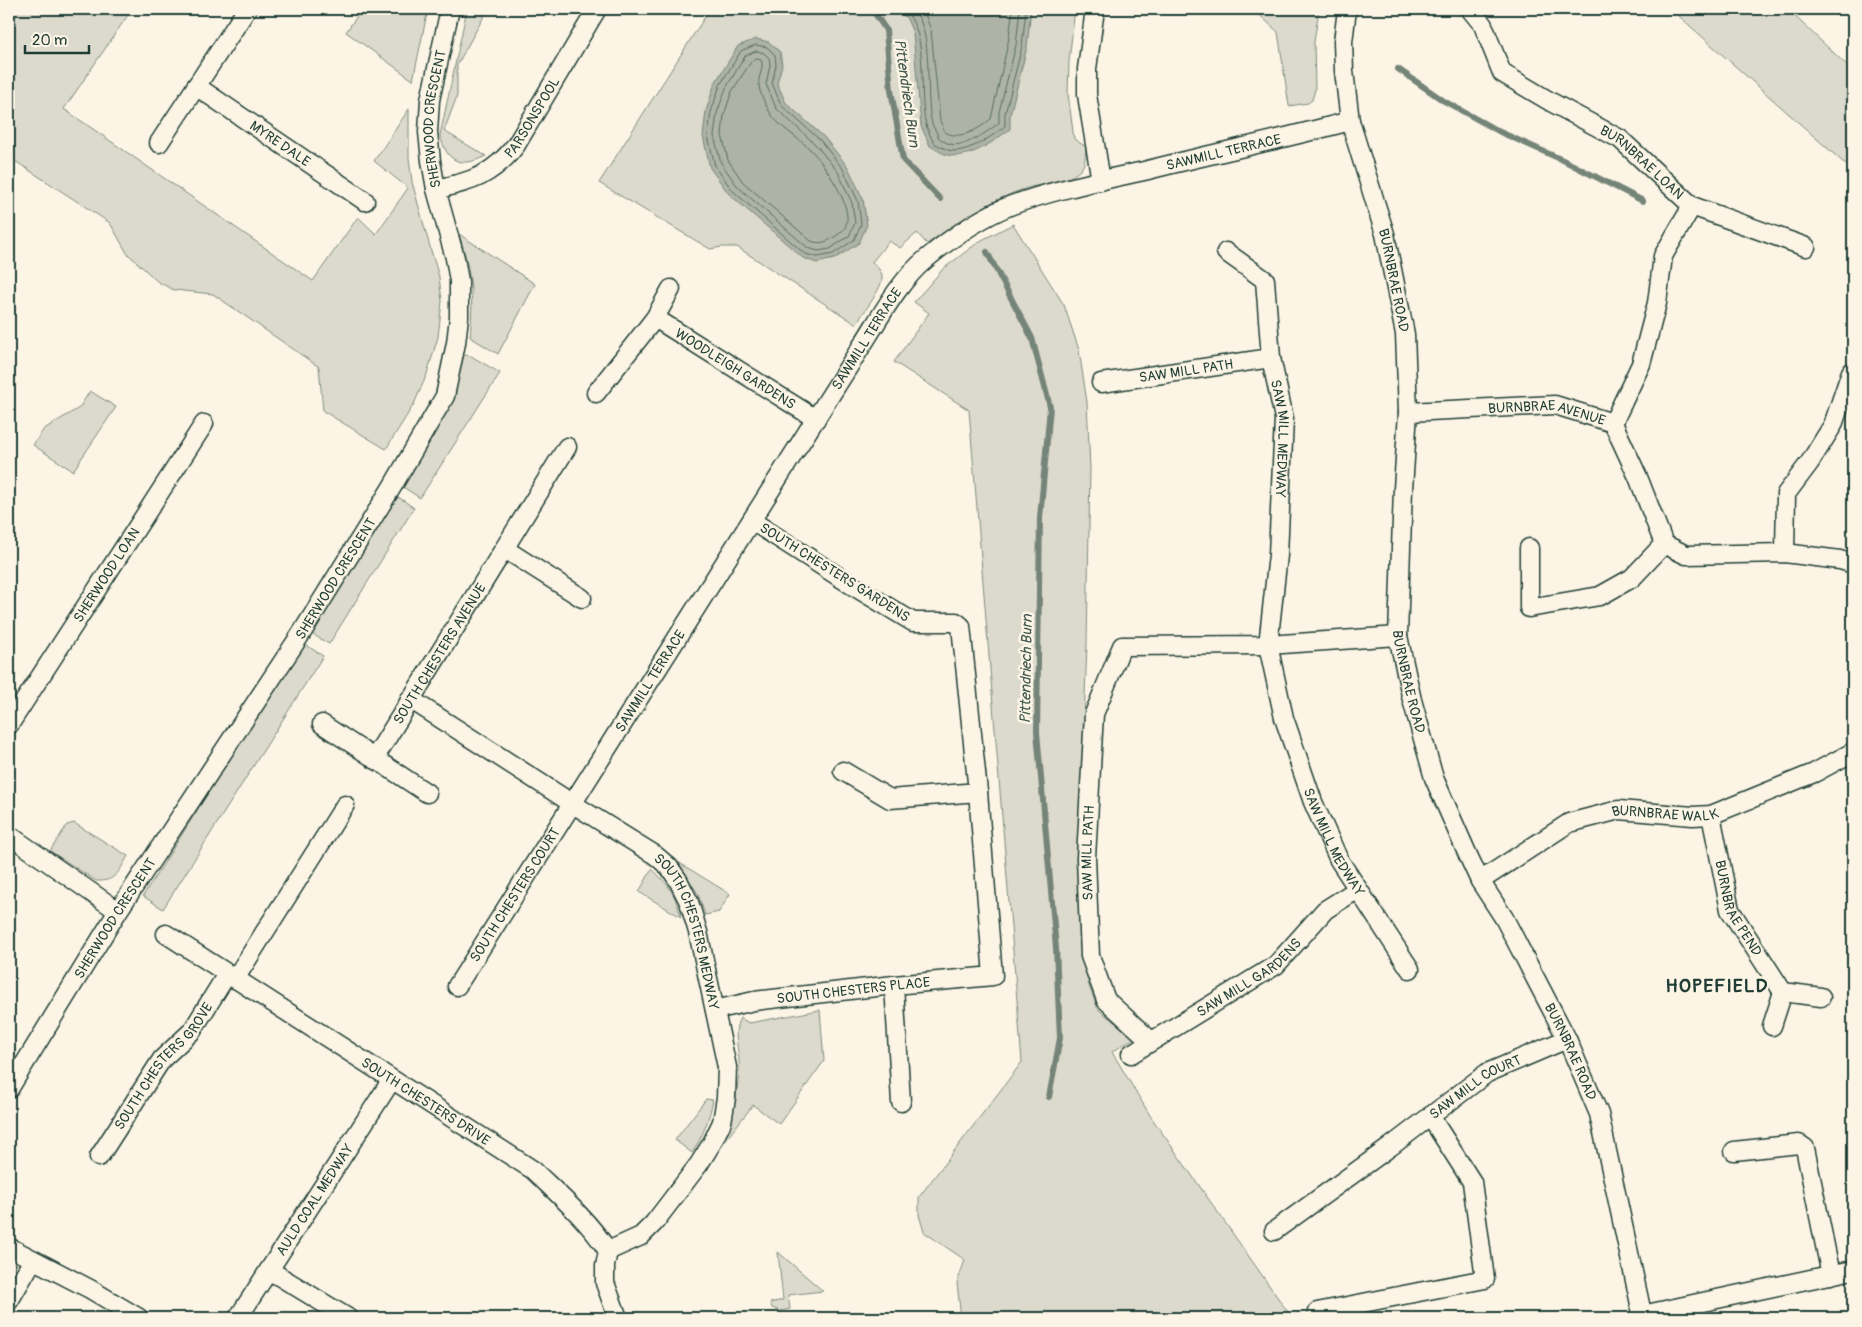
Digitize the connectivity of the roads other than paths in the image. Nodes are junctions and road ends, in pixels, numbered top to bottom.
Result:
1 (247, 9) edge
2 (450, 9) edge
3 (597, 9) edge
4 (1094, 9) edge
5 (1347, 9) edge
6 (1470, 9) edge
7 (196, 86) junction
8 (1350, 121) junction
9 (159, 143) dead end
10 (1101, 181) junction
11 (436, 190) junction
12 (365, 201) dead end
13 (1692, 206) junction
14 (1806, 247) dead end
15 (1226, 252) dead end
16 (671, 289) dead end
17 (655, 318) junction
18 (1271, 358) junction
19 (1851, 372) dead end
20 (1101, 383) dead end
21 (596, 393) dead end
22 (1848, 396) edge
23 (1408, 412) junction
24 (816, 419) junction
25 (1614, 423) junction
26 (204, 424) dead end
27 (567, 447) dead end
28 (752, 521) junction
29 (1664, 544) junction
30 (1529, 548) dead end
31 (505, 549) junction
32 (1785, 553) junction
33 (1853, 564) edge
34 (582, 598) dead end
35 (1398, 636) junction
36 (1268, 645) junction
37 (410, 699) junction
38 (322, 724) dead end
39 (9, 725) edge
40 (1852, 755) edge
41 (374, 759) junction
42 (843, 771) dead end
43 (978, 792) junction
44 (426, 793) dead end
45 (573, 804) junction
46 (344, 805) dead end
47 (1711, 815) junction
48 (9, 835) edge
49 (1480, 881) junction
50 (1358, 889) junction
51 (118, 911) junction
52 (166, 934) dead end
53 (1410, 968) dead end
54 (231, 976) junction
55 (992, 976) joint
56 (894, 985) junction
57 (457, 986) dead end
58 (1783, 992) junction
59 (1821, 997) dead end
60 (715, 1010) junction
61 (1772, 1026) dead end
62 (1567, 1039) junction
63 (1152, 1042) junction
64 (1131, 1054) dead end
65 (391, 1081) junction
66 (9, 1088) edge
67 (901, 1102) dead end
68 (1430, 1116) junction
69 (1734, 1151) dead end
70 (99, 1157) dead end
71 (1274, 1231) dead end
72 (9, 1247) edge
73 (608, 1251) junction
74 (33, 1260) junction
75 (269, 1270) junction
76 (1853, 1270) edge
77 (1831, 1275) junction
78 (9, 1301) edge
79 (1317, 1312) dead end
80 (1643, 1317) edge
81 (139, 1318) edge
82 (238, 1318) edge
83 (348, 1318) edge
84 (618, 1318) edge

1 - 7 street
2 - 11 street, SHERWOOD CRESCENT
3 - 11 street, PARSONSPOOL
4 - 10 street
5 - 8 street, BURNBRAE ROAD
6 - 13 street, BURNBRAE LOAN
7 - 9 street
7 - 12 street, MYRE DALE
8 - 10 street, SAWMILL TERRACE
8 - 23 street, BURNBRAE ROAD
10 - 24 street, SAWMILL TERRACE
11 - 51 street, SHERWOOD CRESCENT
13 - 14 street
13 - 25 street, BURNBRAE LOAN
15 - 18 street, SAW MILL MEDWAY
16 - 17 street
17 - 21 street
17 - 24 street, WOODLEIGH GARDENS
18 - 20 street, SAW MILL PATH
18 - 36 street, SAW MILL MEDWAY
19 - 22 street
22 - 32 street
23 - 25 street, BURNBRAE AVENUE
23 - 35 street, BURNBRAE ROAD
24 - 28 street, SAWMILL TERRACE
25 - 29 street, BURNBRAE AVENUE
26 - 39 street, SHERWOOD LOAN
27 - 31 street, SOUTH CHESTERS AVENUE
28 - 43 street, SOUTH CHESTERS GARDENS
28 - 45 street, SAWMILL TERRACE
29 - 30 street
29 - 32 street
31 - 34 street
31 - 37 street, SOUTH CHESTERS AVENUE
32 - 33 street
35 - 36 street
35 - 49 street, BURNBRAE ROAD
36 - 50 street, SAW MILL MEDWAY
36 - 63 street, SAW MILL PATH
37 - 41 street, SOUTH CHESTERS AVENUE
37 - 45 street, SOUTH CHESTERS MEDWAY
38 - 41 street
40 - 47 street, BURNBRAE WALK
41 - 44 street
42 - 43 street
43 - 55 street, SOUTH CHESTERS GARDENS
45 - 57 street, SOUTH CHESTERS COURT
45 - 60 street, SOUTH CHESTERS MEDWAY
46 - 54 street
47 - 49 street, BURNBRAE WALK
47 - 58 street, BURNBRAE PEND
48 - 51 street
49 - 62 street, BURNBRAE ROAD
50 - 53 street, SAW MILL MEDWAY
50 - 63 street, SAW MILL GARDENS
51 - 66 street, SHERWOOD CRESCENT
52 - 54 street, SOUTH CHESTERS DRIVE
54 - 65 street, SOUTH CHESTERS DRIVE
54 - 70 street, SOUTH CHESTERS GROVE
55 - 56 street, SOUTH CHESTERS PLACE
56 - 60 street, SOUTH CHESTERS PLACE
56 - 67 street
58 - 59 street
58 - 61 street
60 - 73 street, SOUTH CHESTERS MEDWAY
62 - 68 street, SAW MILL COURT
62 - 80 street, BURNBRAE ROAD
63 - 64 street, SAW MILL GARDENS
65 - 73 street, SOUTH CHESTERS DRIVE
65 - 75 street, AULD COAL MEDWAY
68 - 71 street, SAW MILL COURT
68 - 79 street
69 - 77 street
72 - 74 street
73 - 84 street
74 - 78 street
74 - 81 street
75 - 82 street, AULD COAL MEDWAY
75 - 83 street
76 - 77 street
77 - 80 street

